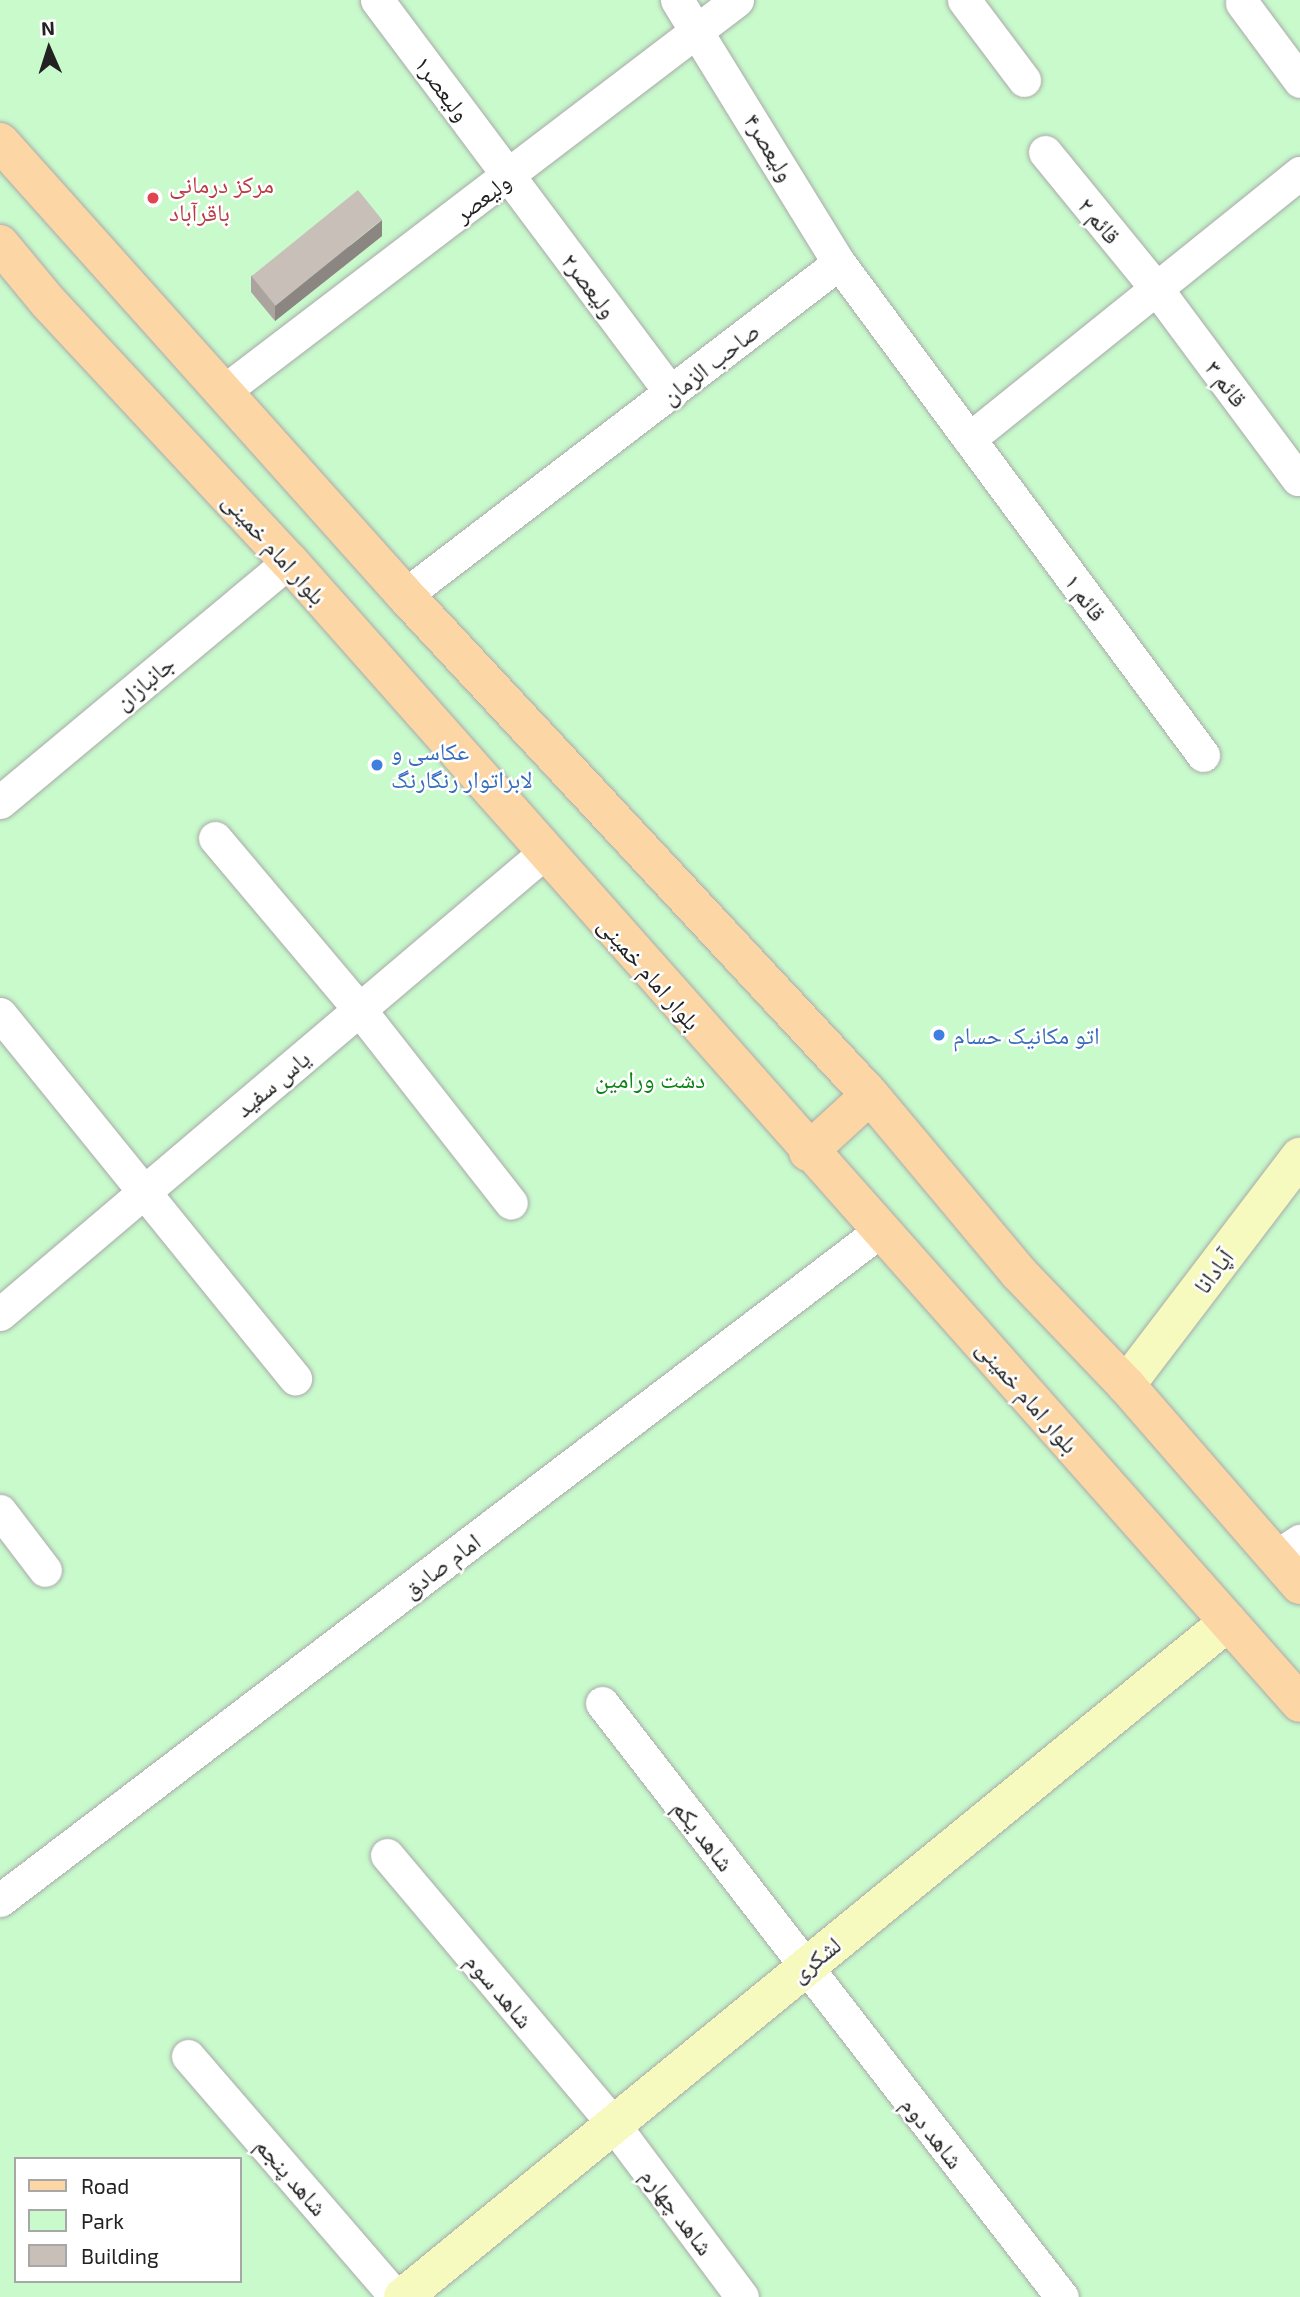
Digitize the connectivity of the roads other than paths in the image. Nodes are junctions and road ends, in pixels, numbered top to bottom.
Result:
1 (377, 0) edge
2 (677, 0) edge
3 (737, 0) edge
4 (964, 0) edge
5 (1242, 3) dead end
6 (700, 32) junction
7 (1024, 80) dead end
8 (1300, 81) edge
9 (0, 142) edge
10 (1045, 152) dead end
11 (1300, 173) edge
12 (510, 177) junction
13 (0, 244) edge
14 (839, 262) junction
15 (1156, 288) junction
16 (224, 391) junction
17 (671, 393) junction
18 (969, 439) junction
19 (1297, 479) dead end
20 (289, 561) junction
21 (405, 595) junction
22 (1203, 755) dead end
23 (0, 802) edge
24 (215, 838) dead end
25 (544, 853) junction
26 (359, 1009) junction
27 (0, 1014) edge
28 (870, 1095) junction
29 (808, 1152) junction
30 (1300, 1157) edge
31 (144, 1191) junction
32 (511, 1203) dead end
33 (881, 1230) junction
34 (0, 1314) edge
35 (295, 1378) dead end
36 (1126, 1385) junction
37 (0, 1511) edge
38 (1292, 1561) edge
39 (45, 1570) dead end
40 (1228, 1622) junction
41 (602, 1703) dead end
42 (1300, 1703) edge
43 (387, 1855) dead end
44 (0, 1899) edge
45 (805, 1968) junction
46 (188, 2056) dead end
47 (614, 2125) junction
48 (396, 2297) edge
49 (403, 2297) edge
50 (742, 2297) edge
51 (1062, 2297) edge

1 - 12 street, ولیعصر۱
2 - 6 street, ولیعصر۴
3 - 6 street, ولیعصر
4 - 7 street
5 - 8 street
6 - 12 street, ولیعصر
6 - 14 street, ولیعصر۴
9 - 16 main road
10 - 15 street, قائم ۲
11 - 15 street
12 - 16 street, ولیعصر
12 - 17 street, ولیعصر۲
13 - 20 main road, بلوار امام خمینی
14 - 17 street, صاحب الزمان
14 - 18 street
15 - 18 street
15 - 19 street, قائم ۳
16 - 21 main road
17 - 21 street, صاحب الزمان
18 - 22 street, قائم ۱
20 - 23 street, جانبازان
20 - 25 main road, بلوار امام خمینی
21 - 28 main road
24 - 26 street
25 - 26 street, یاس سفید
25 - 29 main road, بلوار امام خمینی
26 - 31 street, یاس سفید
26 - 32 street
27 - 31 street
28 - 29 main road
28 - 36 main road
29 - 33 main road, بلوار امام خمینی
30 - 36 street, آپادانا
31 - 34 street, یاس سفید
31 - 35 street
33 - 40 main road, بلوار امام خمینی
33 - 44 street, امام صادق
36 - 38 main road
37 - 39 street
40 - 42 main road, بلوار امام خمینی
40 - 45 street, لشکری
41 - 45 street, شاهد یکم
43 - 47 street, شاهد سوم
45 - 47 street, لشکری
45 - 51 street, شاهد دوم
46 - 48 street, شاهد پنجم
47 - 49 street, لشکری
47 - 50 street, شاهد چهارم

